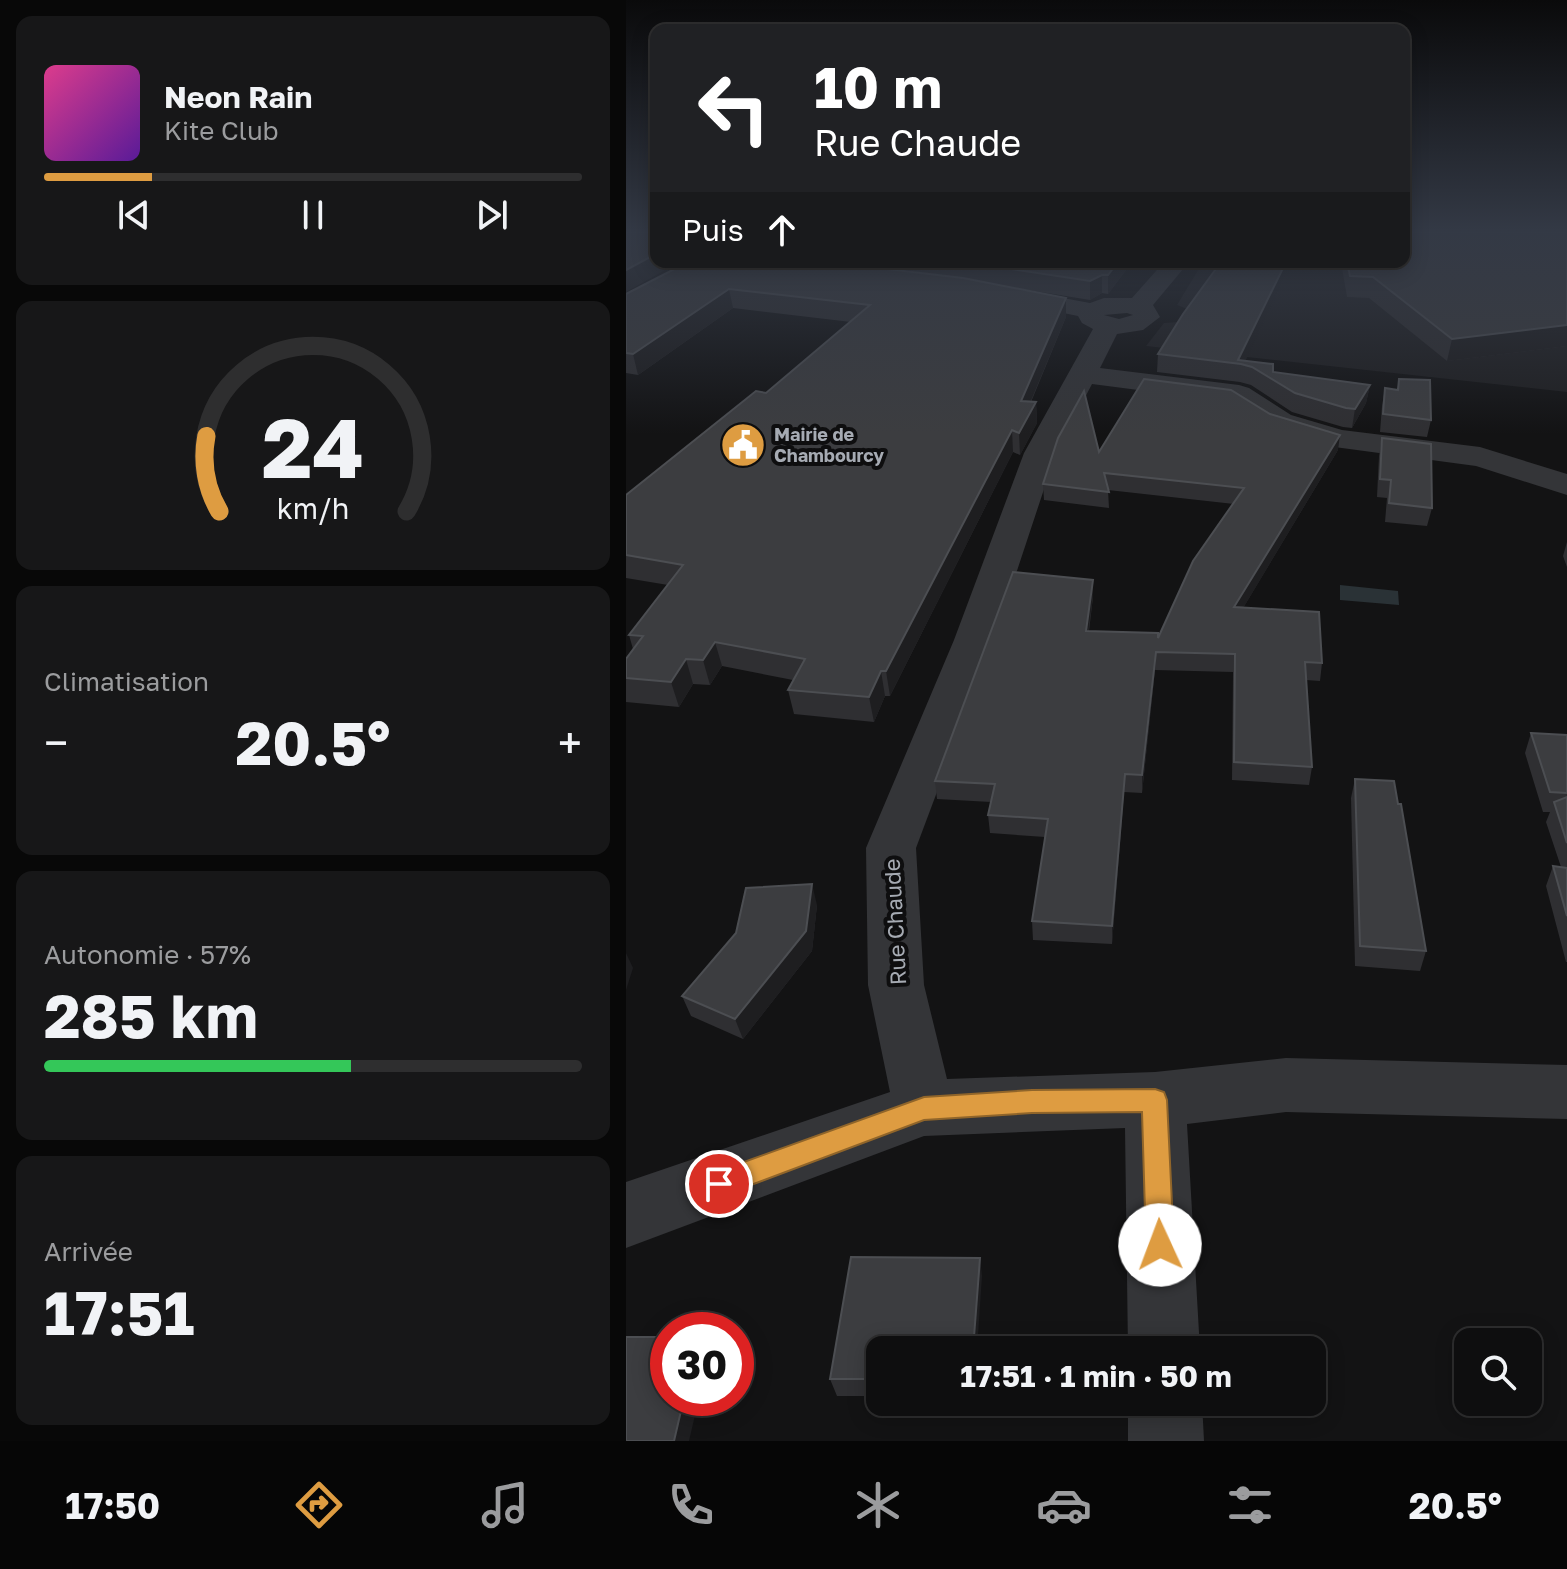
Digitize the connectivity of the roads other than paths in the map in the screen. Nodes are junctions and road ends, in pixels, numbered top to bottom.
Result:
1 (1021, 299) edge
2 (1145, 299) edge
3 (1101, 318) junction
4 (1082, 374) junction
5 (1567, 485) edge
6 (1567, 1092) edge
7 (1155, 1100) junction
8 (924, 1108) junction
9 (626, 1215) edge
10 (1163, 1336) edge
11 (1165, 1416) edge
12 (1166, 1441) edge

1 - 3 street
2 - 3 street
3 - 4 street, Rue Chaude
4 - 5 street
4 - 8 street, Rue Chaude
6 - 7 street
7 - 8 street
7 - 10 street
8 - 9 street
11 - 12 street

